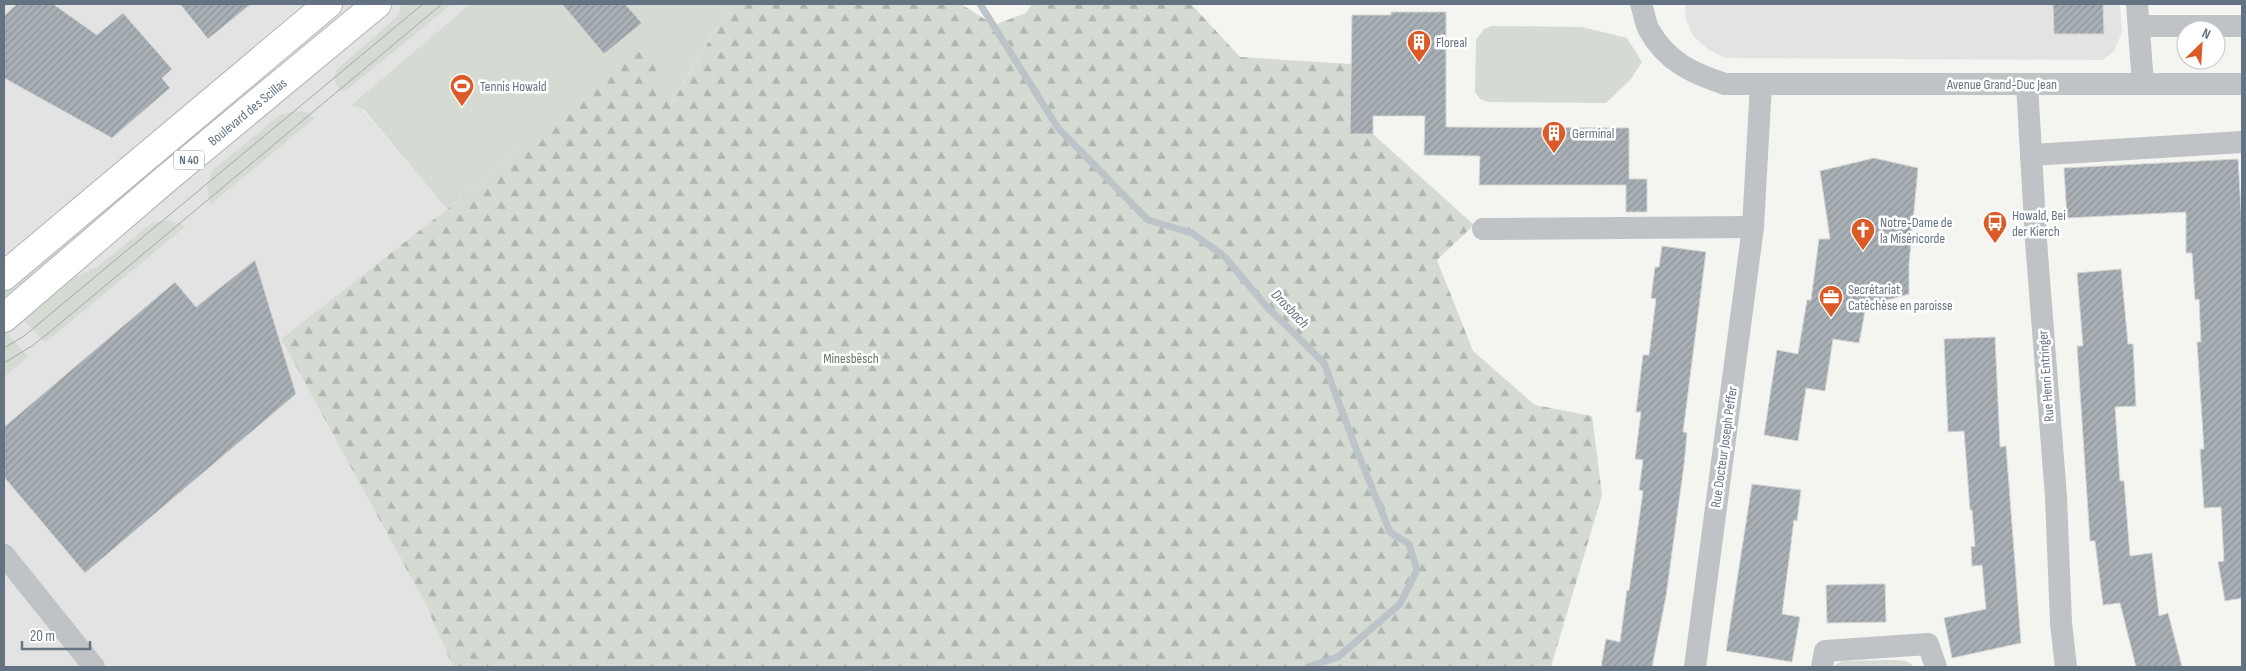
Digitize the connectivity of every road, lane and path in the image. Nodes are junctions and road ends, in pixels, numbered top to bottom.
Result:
1 (328, 4) edge
2 (377, 4) edge
3 (1641, 4) edge
4 (2137, 4) edge
5 (2138, 26) junction
6 (2242, 26) edge
7 (1761, 84) junction
8 (2027, 84) junction
9 (2143, 84) junction
10 (2242, 84) edge
11 (2242, 142) edge
12 (2031, 155) junction
13 (1753, 227) junction
14 (1483, 229) dead end
15 (4, 276) edge
16 (4, 318) edge
17 (4, 555) edge
18 (94, 667) edge
19 (1695, 667) edge
20 (1822, 667) edge
21 (1936, 667) edge
22 (2066, 667) edge

1 - 15 main road, N 40
2 - 16 main road, Boulevard des Scillas / N 40
3 - 7 street, Avenue Grand-Duc Jean
4 - 5 street
5 - 6 street
5 - 9 street
7 - 8 street, Avenue Grand-Duc Jean
7 - 13 street, Rue Docteur Joseph Peffer
8 - 9 street, Avenue Grand-Duc Jean
8 - 12 street, Rue Henri Entringer
9 - 10 street, Avenue Grand-Duc Jean
11 - 12 street
12 - 22 street, Rue Henri Entringer
13 - 14 street
13 - 19 street, Rue Docteur Joseph Peffer
17 - 18 street
20 - 21 street

